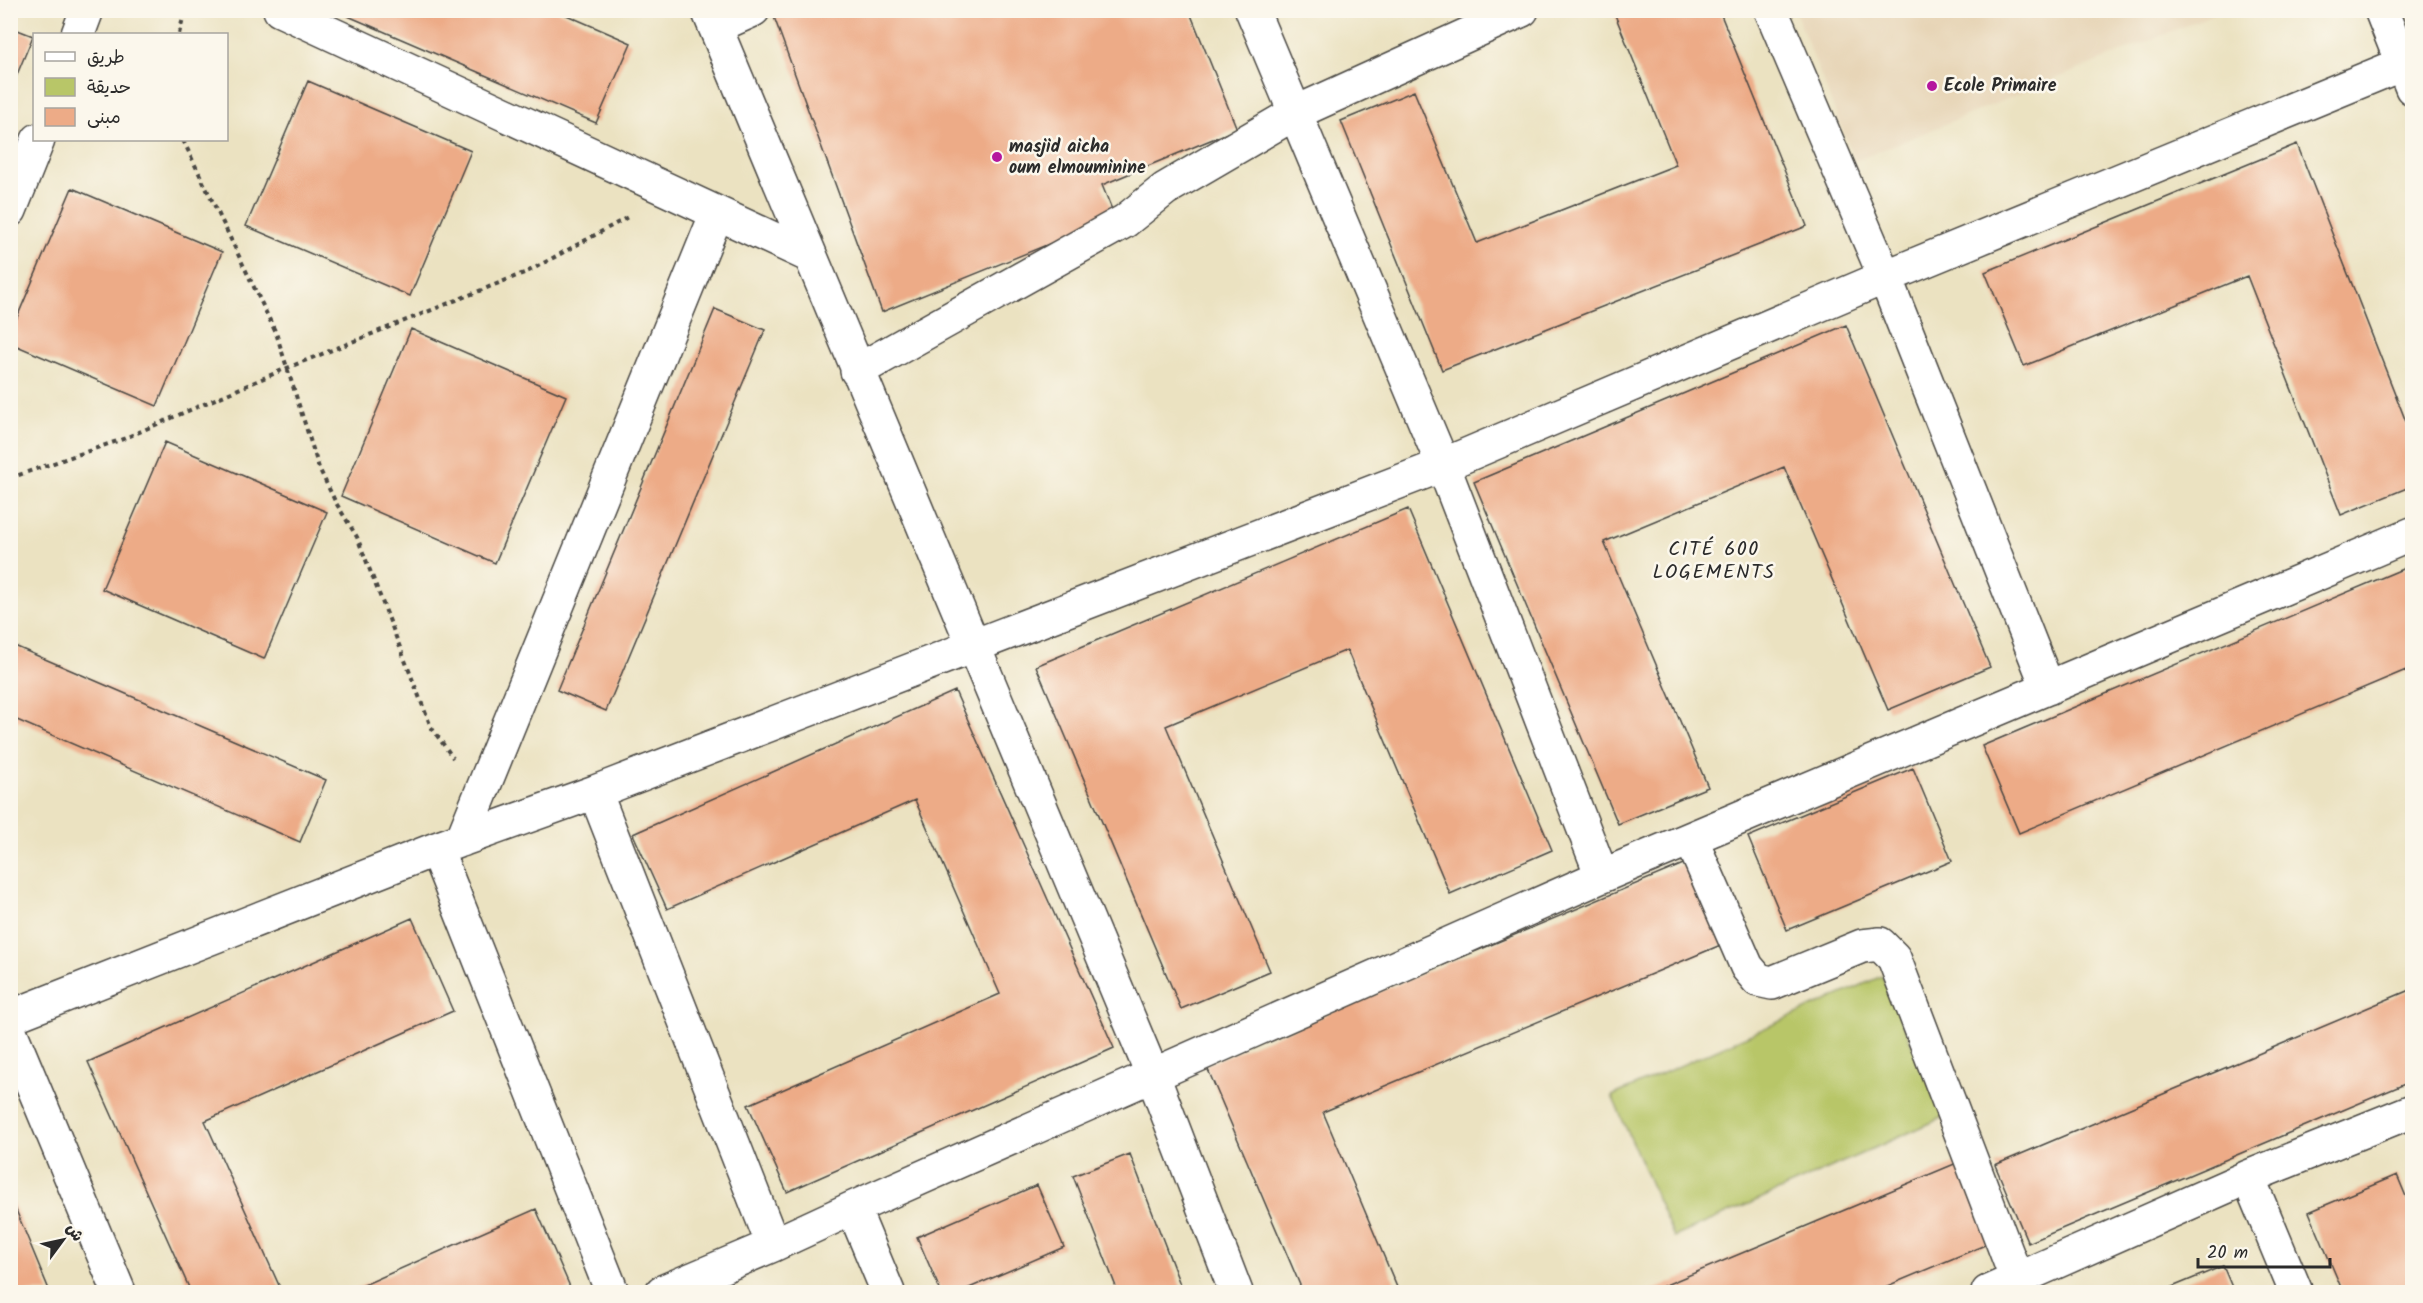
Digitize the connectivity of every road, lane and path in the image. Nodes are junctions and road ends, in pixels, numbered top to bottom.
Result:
1 (87, 10) edge
2 (185, 10) edge
3 (280, 10) edge
4 (753, 10) edge
5 (1252, 10) edge
6 (1522, 10) edge
7 (1771, 10) edge
8 (2381, 10) edge
9 (711, 19) edge
10 (78, 33) edge
11 (179, 33) edge
12 (2409, 71) edge
13 (1295, 113) junction
14 (38, 141) edge
15 (183, 141) edge
16 (672, 192) junction
17 (10, 210) edge
18 (717, 213) junction
19 (808, 255) junction
20 (1884, 277) junction
21 (287, 368) junction
22 (857, 371) junction
23 (1443, 465) junction
24 (10, 478) edge
25 (2412, 534) edge
26 (975, 646) junction
27 (2048, 688) junction
28 (595, 792) junction
29 (480, 796) junction
30 (1690, 839) junction
31 (449, 845) junction
32 (1602, 876) junction
33 (10, 1017) edge
34 (10, 1031) edge
35 (1153, 1076) junction
36 (2412, 1111) edge
37 (2248, 1177) junction
38 (853, 1208) junction
39 (773, 1245) junction
40 (2002, 1286) edge
41 (119, 1293) edge
42 (612, 1293) edge
43 (662, 1293) edge
44 (888, 1293) edge
45 (1236, 1293) edge
46 (2296, 1293) edge

1 - 10 street
2 - 11 path
3 - 16 street
4 - 9 street
5 - 13 street
6 - 13 street
7 - 20 street
8 - 12 street
9 - 19 street
12 - 20 street
13 - 22 street
13 - 23 street
14 - 17 street
15 - 21 path
16 - 18 street
16 - 21 path
18 - 19 street
18 - 29 street
19 - 22 street
20 - 23 street
20 - 27 street
21 - 24 path
21 - 29 path
22 - 26 street
23 - 26 street
23 - 32 street
25 - 27 street
26 - 28 street
26 - 35 street
27 - 30 street
28 - 31 street
28 - 39 street
29 - 31 street
30 - 32 street
30 - 40 street
31 - 33 street
31 - 42 street
32 - 35 street
34 - 41 street
35 - 38 street
35 - 45 street
36 - 37 street
37 - 40 street
37 - 46 street
38 - 39 street
38 - 44 street
39 - 43 street

